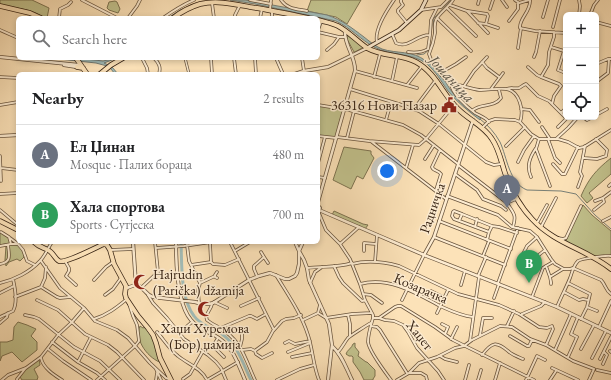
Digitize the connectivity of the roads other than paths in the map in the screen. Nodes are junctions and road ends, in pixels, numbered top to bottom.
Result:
1 (82, 0) edge
2 (140, 0) edge
3 (194, 0) edge
4 (250, 0) edge
5 (272, 0) edge
6 (281, 0) edge
7 (394, 0) edge
8 (401, 0) edge
9 (426, 0) edge
10 (448, 0) edge
11 (453, 0) edge
12 (479, 0) edge
13 (494, 0) edge
14 (502, 0) edge
15 (515, 0) edge
16 (529, 0) edge
17 (548, 0) edge
18 (560, 0) edge
19 (579, 0) edge
20 (598, 0) edge
21 (71, 2) dead end
22 (518, 2) junction
23 (212, 3) junction
24 (271, 4) junction
25 (478, 4) dead end
26 (240, 5) junction
27 (450, 5) junction
28 (0, 6) edge
29 (507, 7) dead end
30 (437, 8) junction
31 (447, 8) junction
32 (490, 8) dead end
33 (262, 9) junction
34 (442, 9) junction
35 (271, 10) junction
36 (421, 10) junction
37 (307, 11) dead end
38 (467, 11) junction
39 (579, 12) edge
40 (591, 12) edge
41 (36, 16) edge
42 (59, 16) edge
43 (113, 16) edge
44 (130, 16) edge
45 (166, 16) edge
46 (176, 16) edge
47 (214, 16) edge
48 (235, 16) edge
49 (260, 16) edge
50 (272, 16) edge
51 (292, 16) edge
52 (543, 17) dead end
53 (437, 18) junction
54 (320, 20) edge
55 (509, 21) dead end
56 (407, 23) junction
57 (477, 23) junction
58 (599, 23) edge
59 (486, 24) junction
60 (611, 26) edge
61 (553, 27) dead end
62 (498, 28) dead end
63 (521, 28) junction
64 (0, 30) edge
65 (345, 31) junction
66 (540, 31) junction
67 (320, 32) edge
68 (554, 32) junction
69 (563, 32) edge
70 (488, 33) dead end
71 (392, 34) junction
72 (430, 35) junction
73 (476, 36) dead end
74 (16, 37) edge
75 (339, 37) junction
76 (345, 38) junction
77 (376, 42) junction
78 (369, 47) junction
79 (551, 47) junction
80 (518, 48) dead end
81 (327, 50) dead end
82 (471, 51) dead end
83 (563, 51) edge
84 (408, 52) dead end
85 (380, 54) junction
86 (563, 54) edge
87 (352, 55) junction
88 (397, 56) junction
89 (0, 57) edge
90 (466, 57) dead end
91 (534, 57) dead end
92 (487, 58) dead end
93 (16, 59) edge
94 (610, 59) edge
95 (30, 60) edge
96 (120, 60) edge
97 (143, 60) edge
98 (156, 60) edge
99 (185, 60) edge
100 (211, 60) edge
101 (234, 60) edge
102 (255, 60) edge
103 (277, 60) edge
104 (302, 60) edge
105 (482, 62) junction
106 (599, 63) edge
107 (78, 64) edge
108 (422, 66) junction
109 (528, 67) dead end
110 (304, 71) junction
111 (355, 71) junction
112 (85, 72) edge
113 (102, 72) edge
114 (148, 72) edge
115 (159, 72) edge
116 (188, 72) edge
117 (212, 72) edge
118 (236, 72) edge
119 (256, 72) edge
120 (282, 72) edge
121 (301, 72) edge
122 (563, 72) dead end
123 (440, 73) junction
124 (503, 73) dead end
125 (0, 77) edge
126 (374, 77) junction
127 (499, 77) junction
128 (541, 77) junction
129 (16, 78) edge
130 (599, 80) edge
131 (392, 81) junction
132 (438, 82) junction
133 (451, 83) junction
134 (407, 85) junction
135 (464, 86) junction
136 (416, 88) dead end
137 (491, 89) junction
138 (507, 89) junction
139 (350, 90) junction
140 (498, 90) junction
141 (391, 101) junction
142 (16, 102) edge
143 (552, 104) junction
144 (0, 105) edge
145 (320, 105) edge
146 (454, 105) junction
147 (344, 109) junction
148 (414, 109) junction
149 (521, 109) junction
150 (607, 109) dead end
151 (354, 111) junction
152 (473, 111) junction
153 (561, 113) joint
154 (599, 113) edge
155 (386, 120) junction
156 (473, 120) junction
157 (575, 120) edge
158 (489, 122) junction
159 (520, 122) junction
160 (539, 122) dead end
161 (438, 124) junction
162 (484, 127) junction
163 (525, 127) junction
164 (558, 127) dead end
165 (542, 128) dead end
166 (611, 130) edge
167 (0, 136) edge
168 (16, 136) edge
169 (320, 136) edge
170 (534, 136) junction
171 (325, 137) junction
172 (336, 137) junction
173 (347, 138) junction
174 (426, 139) junction
175 (539, 139) junction
176 (549, 139) junction
177 (556, 139) junction
178 (596, 139) junction
179 (371, 141) junction
180 (413, 145) junction
181 (434, 145) junction
182 (464, 145) junction
183 (506, 146) dead end
184 (585, 146) junction
185 (578, 147) junction
186 (536, 148) junction
187 (440, 150) junction
188 (0, 156) edge
189 (320, 156) edge
190 (584, 158) junction
191 (425, 159) dead end
192 (518, 162) dead end
193 (560, 163) dead end
194 (458, 164) junction
195 (502, 164) junction
196 (553, 164) dead end
197 (0, 168) edge
198 (406, 168) junction
199 (16, 170) edge
200 (455, 174) junction
201 (320, 177) edge
202 (531, 177) dead end
203 (325, 178) junction
204 (1, 181) dead end
205 (550, 186) dead end
206 (578, 187) dead end
207 (436, 190) junction
208 (611, 192) edge
209 (0, 194) edge
210 (16, 194) edge
211 (320, 195) edge
212 (447, 197) junction
213 (556, 198) dead end
214 (602, 198) junction
215 (516, 199) junction
216 (595, 201) dead end
217 (507, 202) junction
218 (547, 205) dead end
219 (581, 206) dead end
220 (0, 210) edge
221 (506, 210) dead end
222 (594, 210) dead end
223 (320, 212) edge
224 (462, 214) junction
225 (320, 216) edge
226 (611, 216) edge
227 (477, 220) junction
228 (0, 221) edge
229 (439, 221) junction
230 (459, 221) junction
231 (603, 221) dead end
232 (16, 223) edge
233 (492, 226) junction
234 (538, 226) junction
235 (359, 227) junction
236 (475, 227) junction
237 (513, 227) junction
238 (518, 228) junction
239 (16, 229) edge
240 (1, 232) dead end
241 (489, 232) junction
242 (516, 233) junction
243 (377, 235) junction
244 (434, 236) junction
245 (551, 236) junction
246 (9, 237) junction
247 (537, 237) junction
248 (488, 240) junction
249 (16, 242) edge
250 (8, 244) junction
251 (11, 244) junction
252 (18, 244) joint
253 (36, 244) edge
254 (51, 244) edge
255 (104, 244) edge
256 (107, 244) edge
257 (133, 244) edge
258 (155, 244) edge
259 (177, 244) edge
260 (198, 244) edge
261 (210, 244) edge
262 (231, 244) edge
263 (247, 244) edge
264 (296, 244) edge
265 (302, 244) edge
266 (340, 244) junction
267 (376, 244) junction
268 (0, 246) edge
269 (185, 246) junction
270 (178, 247) junction
271 (156, 248) junction
272 (134, 249) junction
273 (511, 249) junction
274 (47, 250) junction
275 (110, 250) junction
276 (545, 250) junction
277 (236, 251) junction
278 (299, 251) junction
279 (364, 251) dead end
280 (261, 252) dead end
281 (424, 256) junction
282 (484, 256) junction
283 (522, 256) dead end
284 (611, 256) edge
285 (264, 257) junction
286 (536, 258) dead end
287 (594, 258) junction
288 (239, 259) junction
289 (41, 261) junction
290 (65, 261) junction
291 (113, 262) junction
292 (211, 262) junction
293 (375, 262) junction
294 (553, 262) junction
295 (268, 263) dead end
296 (352, 263) junction
297 (0, 264) edge
298 (36, 265) junction
299 (191, 265) junction
300 (505, 265) junction
301 (334, 266) junction
302 (546, 266) junction
303 (46, 267) junction
304 (322, 267) junction
305 (307, 268) junction
306 (573, 268) junction
307 (564, 269) junction
308 (611, 269) edge
309 (465, 271) junction
310 (217, 272) dead end
311 (415, 273) junction
312 (276, 275) junction
313 (257, 276) junction
314 (479, 276) junction
315 (121, 277) junction
316 (550, 277) junction
317 (13, 279) junction
318 (94, 280) dead end
319 (249, 280) junction
320 (0, 283) edge
321 (200, 283) junction
322 (310, 283) junction
323 (568, 283) junction
324 (360, 284) junction
325 (499, 284) junction
326 (551, 284) dead end
327 (76, 285) dead end
328 (136, 285) junction
329 (14, 286) junction
330 (461, 286) dead end
331 (42, 287) junction
332 (142, 287) junction
333 (127, 288) junction
334 (406, 289) junction
335 (448, 290) junction
336 (431, 291) dead end
337 (564, 292) junction
338 (0, 293) edge
339 (363, 294) junction
340 (611, 294) edge
341 (105, 295) dead end
342 (148, 295) junction
343 (15, 296) junction
344 (72, 297) junction
345 (532, 297) junction
346 (258, 298) junction
347 (445, 298) junction
348 (494, 298) dead end
349 (476, 299) junction
350 (37, 300) dead end
351 (183, 300) junction
352 (365, 300) junction
353 (402, 300) dead end
354 (128, 301) junction
355 (611, 301) edge
356 (545, 302) junction
357 (588, 302) junction
358 (198, 303) junction
359 (213, 303) junction
360 (320, 303) junction
361 (382, 303) dead end
362 (241, 306) dead end
363 (441, 306) junction
364 (557, 307) junction
365 (587, 307) junction
366 (84, 308) junction
367 (227, 308) dead end
368 (514, 311) junction
369 (596, 311) dead end
370 (372, 312) junction
371 (8, 313) junction
372 (318, 313) junction
373 (437, 313) dead end
374 (266, 314) junction
375 (521, 314) junction
376 (571, 314) junction
377 (25, 315) dead end
378 (300, 315) junction
379 (348, 315) junction
380 (0, 317) edge
381 (473, 317) junction
382 (326, 318) junction
383 (373, 318) junction
384 (379, 318) junction
385 (492, 318) dead end
386 (580, 318) junction
387 (94, 320) junction
388 (303, 320) junction
389 (72, 322) junction
390 (192, 322) junction
391 (0, 323) edge
392 (442, 324) dead end
393 (371, 325) junction
394 (594, 325) junction
395 (507, 326) junction
396 (456, 327) dead end
397 (599, 327) junction
398 (221, 328) junction
399 (274, 330) junction
400 (606, 331) junction
401 (158, 332) dead end
402 (179, 333) junction
403 (611, 333) edge
404 (242, 334) dead end
405 (445, 334) junction
406 (58, 335) junction
407 (350, 336) junction
408 (480, 336) junction
409 (510, 336) dead end
410 (91, 337) junction
411 (611, 337) edge
412 (218, 338) junction
413 (451, 339) junction
414 (532, 340) junction
415 (470, 341) junction
416 (52, 342) junction
417 (310, 342) junction
418 (285, 343) dead end
419 (332, 345) junction
420 (546, 345) junction
421 (135, 346) junction
422 (464, 346) junction
423 (240, 347) junction
424 (48, 349) junction
425 (581, 349) dead end
426 (242, 350) junction
427 (555, 350) junction
428 (255, 351) junction
429 (203, 352) junction
430 (288, 352) dead end
431 (338, 352) junction
432 (604, 352) junction
433 (83, 353) junction
434 (272, 353) dead end
435 (312, 353) junction
436 (482, 355) junction
437 (440, 356) junction
438 (41, 357) junction
439 (122, 357) junction
440 (224, 357) dead end
441 (292, 357) dead end
442 (568, 357) junction
443 (592, 358) dead end
444 (522, 359) dead end
445 (600, 359) dead end
446 (428, 360) junction
447 (545, 360) dead end
448 (78, 362) junction
449 (238, 362) junction
450 (457, 362) dead end
451 (500, 363) junction
452 (603, 364) dead end
453 (314, 365) junction
454 (469, 365) dead end
455 (155, 367) junction
456 (194, 367) junction
457 (26, 368) junction
458 (552, 368) dead end
459 (108, 369) junction
460 (481, 370) dead end
461 (597, 370) dead end
462 (222, 371) junction
463 (556, 371) junction
464 (158, 373) junction
465 (611, 373) edge
466 (408, 374) junction
467 (101, 376) junction
468 (527, 376) junction
469 (141, 378) junction
470 (183, 379) dead end
471 (2, 380) edge
472 (18, 380) edge
473 (62, 380) edge
474 (91, 380) edge
475 (97, 380) edge
476 (105, 380) edge
477 (120, 380) edge
478 (138, 380) edge
479 (144, 380) edge
480 (156, 380) edge
481 (161, 380) edge
482 (170, 380) edge
483 (207, 380) edge
484 (226, 380) edge
485 (245, 380) edge
486 (255, 380) edge
487 (277, 380) edge
488 (319, 380) edge
489 (328, 380) edge
490 (352, 380) edge
491 (391, 380) edge
492 (397, 380) edge
493 (427, 380) edge
494 (444, 380) edge
495 (464, 380) edge
496 (478, 380) edge
497 (495, 380) edge
498 (526, 380) edge
499 (534, 380) edge
500 (550, 380) edge
501 (578, 380) edge
502 (589, 380) edge

1 - 43 street
2 - 44 street
3 - 45 street
4 - 24 street
5 - 24 street
6 - 37 street
7 - 77 street
8 - 56 street
9 - 36 main road
10 - 34 street
11 - 27 street
12 - 25 street
13 - 32 street
14 - 29 street
15 - 22 street
16 - 22 street
16 - 63 street
17 - 52 street
18 - 61 street
19 - 39 street
20 - 40 street
21 - 42 street
22 - 55 street
23 - 26 main road
23 - 46 main road
23 - 47 street
24 - 35 street
26 - 33 main road
26 - 48 street
27 - 31 street
27 - 38 street
28 - 41 main road
30 - 34 street
30 - 36 street
30 - 72 street
31 - 34 street
31 - 73 street
33 - 35 main road
33 - 49 street
34 - 53 street
35 - 50 street
35 - 51 main road
36 - 56 main road
38 - 57 street
38 - 59 street
53 - 82 street
53 - 123 street
54 - 65 main road
56 - 71 main road
57 - 59 street
57 - 70 street
58 - 60 street
59 - 62 street
63 - 66 street
63 - 80 street
64 - 74 street
65 - 76 street
65 - 78 main road
66 - 68 street
66 - 91 street
67 - 75 street
68 - 69 street
68 - 79 street
71 - 72 street
71 - 77 main road
72 - 84 street
75 - 76 street
75 - 81 street
76 - 87 street
77 - 78 main road
78 - 85 main road
78 - 87 street
79 - 83 street
79 - 128 street
85 - 88 main road
85 - 126 street
86 - 122 street
87 - 110 street
87 - 111 street
88 - 108 main road
88 - 131 street
89 - 93 street
90 - 123 street
92 - 105 street
94 - 106 street
94 - 130 street
95 - 107 street
96 - 113 main road
97 - 114 street
98 - 115 street
99 - 116 street
100 - 117 street
101 - 118 street
102 - 119 street
103 - 120 street
104 - 110 street
105 - 127 street
105 - 135 street
107 - 112 main road
108 - 132 main road
108 - 134 street
109 - 128 street
110 - 121 street
111 - 126 street
111 - 139 street
123 - 133 street
124 - 127 street
125 - 129 street
126 - 131 street
127 - 137 street
128 - 143 street
131 - 134 street
132 - 146 main road
132 - 148 street
133 - 135 street
133 - 152 street
134 - 136 street
135 - 137 street
137 - 140 street
138 - 140 street
138 - 143 street
138 - 149 street
139 - 141 street
139 - 147 street
140 - 152 street
141 - 148 street
141 - 155 street
142 - 144 street
143 - 153 street
145 - 147 street
146 - 156 main road
146 - 161 street
147 - 151 street
147 - 172 street
148 - 161 street
149 - 159 street
149 - 160 street
150 - 154 street
151 - 155 street
151 - 173 street
152 - 158 street
153 - 164 street
155 - 174 street
156 - 162 main road
156 - 182 street, Радничка
157 - 177 street
158 - 159 street
158 - 162 street
159 - 163 street
161 - 174 street
161 - 182 street
162 - 195 main road
163 - 170 street
163 - 183 street
165 - 176 street
166 - 178 street
167 - 168 street
169 - 171 street
170 - 175 street
170 - 192 street
171 - 172 street
171 - 189 street
172 - 173 street
172 - 203 street
173 - 179 street
174 - 180 street
174 - 181 street
175 - 176 street
175 - 186 street
176 - 177 street
176 - 193 street
177 - 185 street
178 - 184 street
178 - 190 street
179 - 180 street
179 - 198 street
180 - 198 street
181 - 187 street
181 - 191 street
182 - 194 street, Радничка
182 - 195 street
184 - 185 street
184 - 190 street
185 - 196 street
186 - 202 street
186 - 205 street
187 - 194 street
187 - 207 street
188 - 197 street
190 - 206 street
194 - 200 street, Радничка
194 - 217 street
195 - 215 main road
197 - 199 street
197 - 204 street
198 - 207 street
200 - 212 street, Радничка
200 - 221 street
201 - 203 street
203 - 211 street
207 - 212 street
208 - 214 street
209 - 210 street
212 - 229 street, Радничка
212 - 237 street
213 - 234 street
214 - 216 street
214 - 222 street
215 - 217 street
215 - 234 main road
217 - 237 street
218 - 234 street
219 - 245 street
220 - 232 street
223 - 235 street
224 - 227 street
224 - 230 street
224 - 230 street, Радничка
225 - 266 street
226 - 231 street
227 - 233 street
227 - 236 street
228 - 239 main road
229 - 244 street, Радничка
229 - 248 street
230 - 236 street
233 - 241 street
233 - 242 street
234 - 245 main road
235 - 243 street
235 - 266 street
236 - 241 street
237 - 238 street
238 - 242 street
238 - 247 street
240 - 246 street
241 - 248 street
242 - 273 street
243 - 267 street
243 - 281 street
244 - 281 street, Радничка
244 - 282 street
245 - 287 main road
246 - 249 street
246 - 251 street
247 - 276 street
247 - 283 street
248 - 273 street
248 - 282 street
250 - 251 street
250 - 268 street
250 - 297 street
251 - 252 street
252 - 298 street
253 - 274 main road
254 - 274 street
255 - 290 main road
256 - 275 main road
257 - 272 street
258 - 271 street
259 - 270 street
260 - 269 street
261 - 292 street
262 - 277 street
263 - 277 street
264 - 278 street
265 - 278 street
266 - 296 street
267 - 279 street
267 - 293 street
269 - 270 street
269 - 299 street
270 - 271 street
270 - 351 street
271 - 332 street
272 - 275 street
272 - 328 street
273 - 300 street
274 - 289 street
274 - 290 main road
275 - 291 main road
276 - 286 street
276 - 294 street
277 - 288 street
278 - 305 street
278 - 312 street
280 - 285 street
281 - 309 street
281 - 311 street, Радничка
282 - 300 street
282 - 314 street
284 - 287 street
285 - 295 street
285 - 313 street
287 - 306 street
287 - 308 main road
288 - 292 street
288 - 319 street
289 - 298 street
289 - 303 street
290 - 327 street
291 - 315 main road
291 - 318 street
292 - 299 street
293 - 296 street
293 - 311 street
294 - 302 street
294 - 307 street
296 - 301 street
296 - 324 street
298 - 317 street
299 - 321 street
300 - 325 street
301 - 304 street
301 - 352 street
302 - 316 street
302 - 345 street
303 - 331 street
303 - 344 street
304 - 305 street
304 - 322 street
305 - 322 street
306 - 307 street
306 - 323 street
306 - 340 street
307 - 316 street
309 - 314 street
309 - 330 street
310 - 321 street
311 - 334 street, Радничка
311 - 335 street
312 - 313 street
312 - 378 street
313 - 319 street
314 - 325 street
314 - 349 street
315 - 333 main road
315 - 341 street
316 - 326 street
317 - 320 street
317 - 329 street
319 - 346 street
319 - 359 street
321 - 358 street
322 - 360 street
323 - 337 street
323 - 357 street
324 - 334 street, Козарачка
324 - 339 street
325 - 345 street
325 - 348 street
328 - 332 street
328 - 333 street
329 - 338 street
329 - 343 street
331 - 343 street
331 - 344 street
332 - 342 street
333 - 354 main road
334 - 353 street, Радничка
334 - 363 street, Козарачка
335 - 347 street
335 - 349 street
336 - 347 street
337 - 357 street
337 - 364 street
339 - 352 street
339 - 361 street
342 - 351 street
342 - 402 street
343 - 371 street
344 - 366 street
345 - 356 street
346 - 362 street
346 - 374 street
347 - 363 street
349 - 368 street
349 - 381 street
350 - 389 street
351 - 358 street
351 - 390 street
352 - 370 street
354 - 387 street
354 - 421 street
354 - 482 main road
355 - 397 street
356 - 364 street
356 - 375 street
357 - 365 street
358 - 359 street
359 - 367 street
359 - 398 street
360 - 372 street
360 - 382 street
363 - 373 street
363 - 381 street, Козарачка
364 - 376 street
365 - 369 street
365 - 386 street
366 - 387 street
366 - 389 street
368 - 375 street
368 - 395 street
370 - 379 street
370 - 383 street
371 - 380 street
371 - 391 street
372 - 382 street
372 - 388 street
374 - 398 street
374 - 399 street
375 - 420 street
376 - 386 street
376 - 427 street
377 - 406 street
378 - 388 street
378 - 399 street
379 - 382 street
379 - 407 street
381 - 415 street
382 - 419 street
383 - 384 street, Хаџет
383 - 393 street
384 - 405 street
384 - 446 street, Хаџет
385 - 408 street
386 - 394 street
386 - 442 street
387 - 421 street
388 - 417 street
389 - 406 street
389 - 410 street
390 - 402 street
390 - 412 street
392 - 405 street
393 - 407 street
393 - 466 street
393 - 491 street
394 - 397 street
394 - 425 street
395 - 408 street
395 - 414 street
396 - 413 street
397 - 400 street
398 - 423 street
399 - 428 street
400 - 403 street
400 - 443 street
401 - 456 street
402 - 429 street
404 - 423 street
405 - 413 street
406 - 416 street
406 - 433 street
407 - 431 street
408 - 415 street
409 - 414 street
410 - 433 street
410 - 439 street
411 - 432 street
412 - 440 street
412 - 449 street
413 - 422 street
414 - 420 street
415 - 422 street
416 - 424 street
416 - 448 street
417 - 418 street
417 - 430 street
417 - 435 street
419 - 431 street
419 - 489 street
420 - 427 street
421 - 439 street
421 - 455 street
422 - 436 street
422 - 437 street
423 - 426 street
424 - 438 street
424 - 474 street
426 - 428 street
426 - 486 street
427 - 442 street
428 - 434 street
429 - 456 street
429 - 462 street
431 - 490 street
432 - 445 street
432 - 452 street
433 - 448 street
433 - 459 street
435 - 441 street
435 - 453 street
436 - 444 street
436 - 451 street
437 - 446 street
437 - 450 street
438 - 457 street
438 - 473 street
439 - 459 street
439 - 469 street
442 - 502 street
446 - 466 street
446 - 494 street, Хаџет
447 - 468 street
448 - 467 street
449 - 462 street
449 - 485 street
451 - 468 street
451 - 497 street
453 - 487 street
453 - 488 street
454 - 495 street
455 - 464 street
455 - 482 street
456 - 470 street
456 - 483 street
457 - 471 street
457 - 472 street
458 - 463 street
459 - 467 street
459 - 477 street
460 - 496 street
461 - 465 street
462 - 483 street
462 - 484 street
463 - 500 street
463 - 501 street
464 - 480 street
464 - 481 street
466 - 492 street
466 - 493 street
467 - 475 street
467 - 476 street
468 - 498 street
468 - 499 street
469 - 478 street
469 - 479 street

